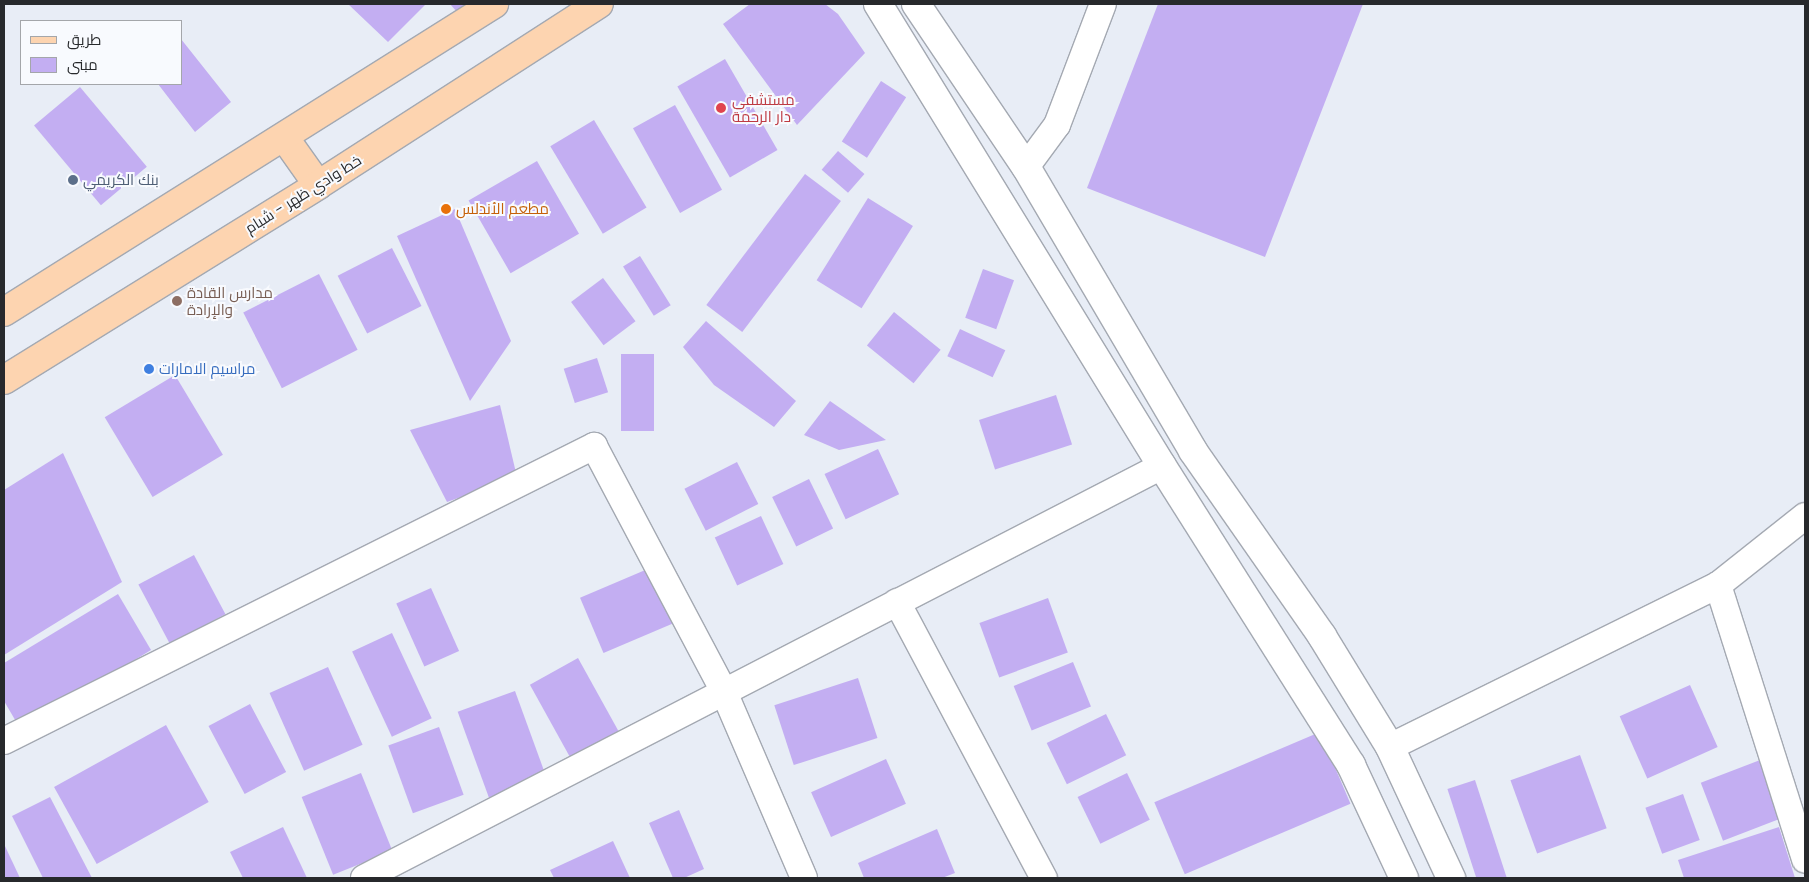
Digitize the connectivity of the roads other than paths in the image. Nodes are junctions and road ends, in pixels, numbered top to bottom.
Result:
1 (494, 4) edge
2 (599, 4) edge
3 (878, 4) edge
4 (916, 4) edge
5 (1102, 4) edge
6 (284, 137) junction
7 (1026, 167) junction
8 (318, 185) junction
9 (4, 312) edge
10 (4, 380) edge
11 (1193, 451) junction
12 (1162, 466) junction
13 (1805, 516) edge
14 (1718, 585) junction
15 (897, 602) junction
16 (724, 692) junction
17 (4, 741) edge
18 (1390, 747) junction
19 (1351, 765) junction
20 (1805, 860) edge
21 (364, 878) edge
22 (804, 878) edge
23 (1044, 878) edge
24 (1404, 878) edge
25 (1451, 878) edge

1 - 6 main road
2 - 8 main road, خط وادي ظهر - شبام
3 - 12 street
4 - 7 street
5 - 7 street
6 - 8 main road
6 - 9 main road
7 - 11 street
8 - 10 main road, خط وادي ظهر - شبام
11 - 12 street
11 - 18 street
12 - 15 street
12 - 19 street
13 - 14 street
14 - 18 street
14 - 20 street
15 - 16 street
15 - 23 street
16 - 17 street
16 - 21 street
16 - 22 street
18 - 19 street
18 - 25 street
19 - 24 street

